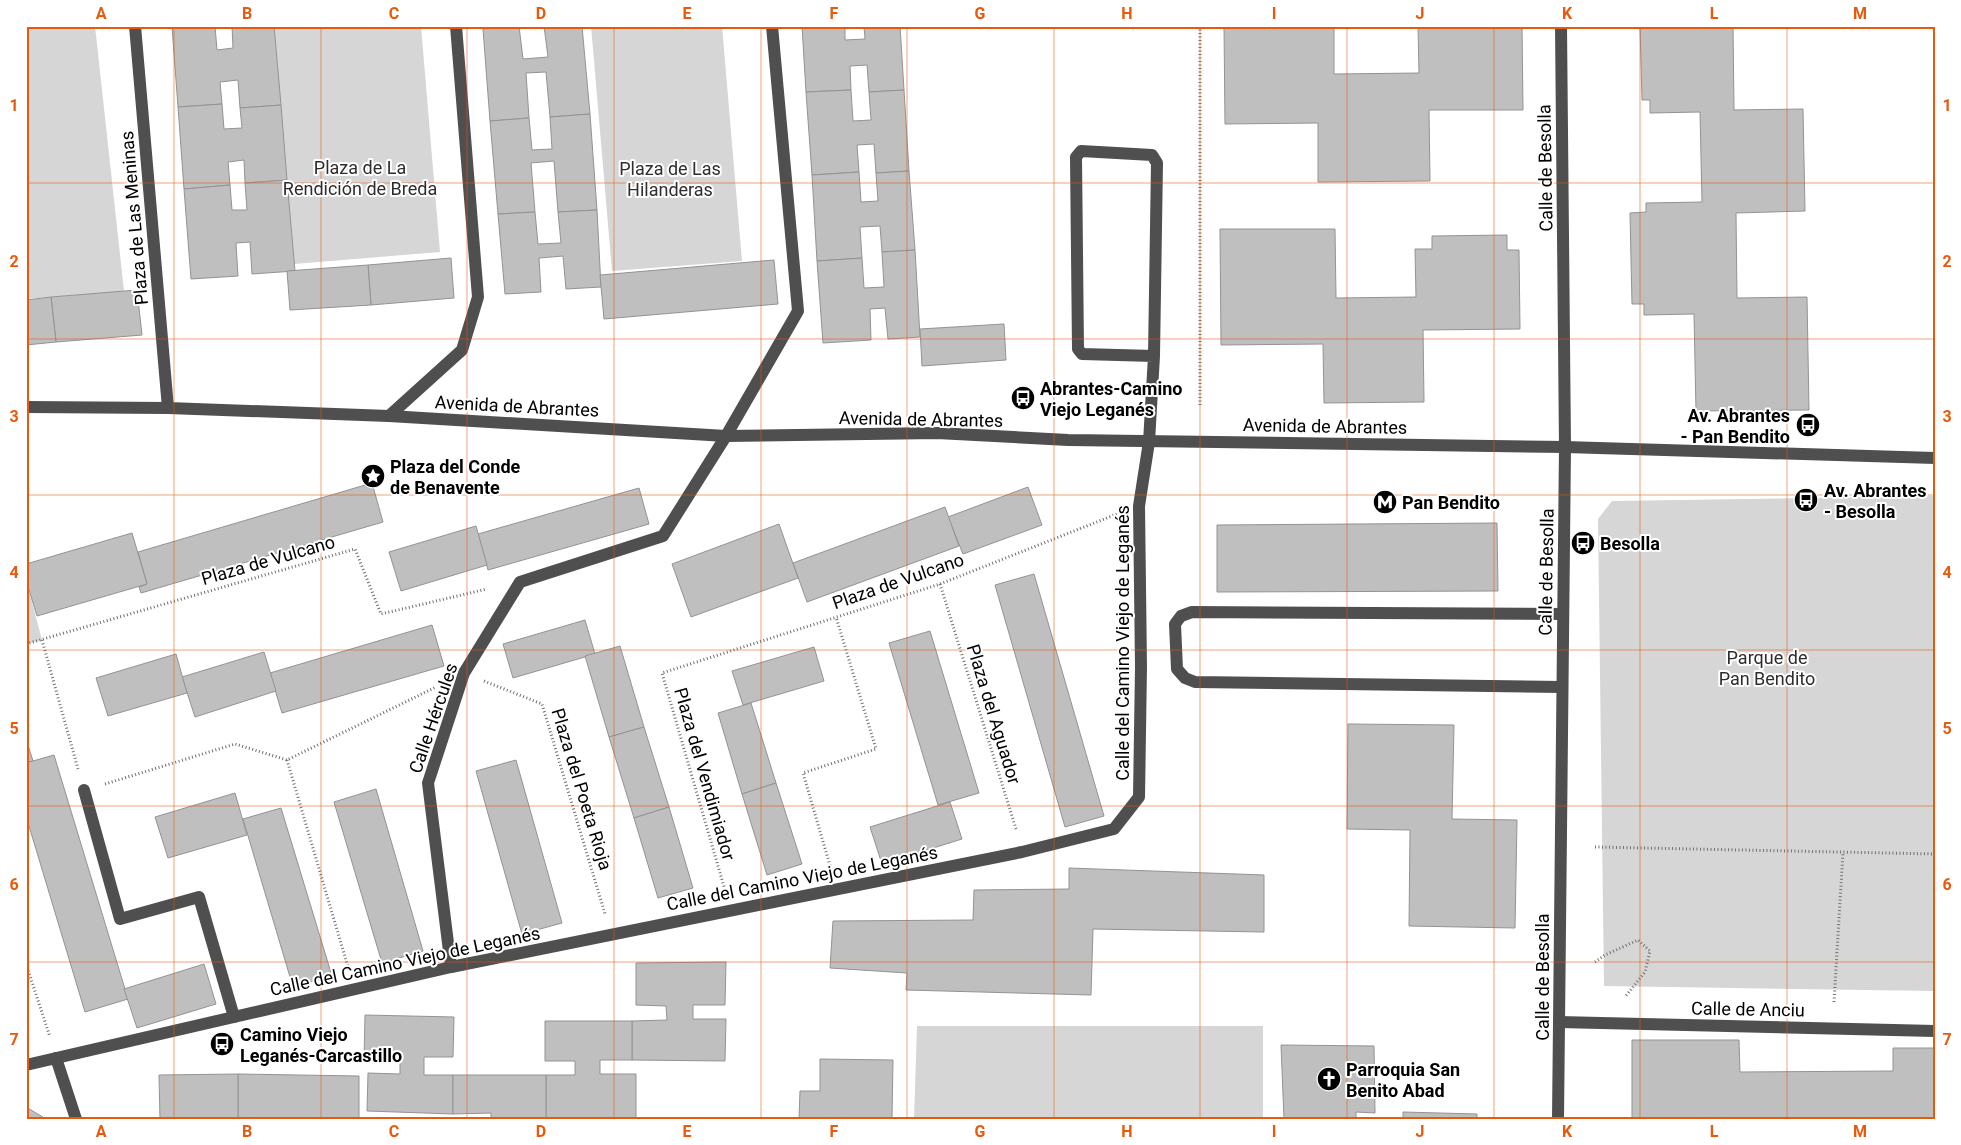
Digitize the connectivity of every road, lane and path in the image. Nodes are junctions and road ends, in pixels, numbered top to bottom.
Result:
1 (134, 26) edge
2 (456, 26) edge
3 (772, 26) edge
4 (1200, 26) edge
5 (1561, 26) edge
6 (1154, 356) junction
7 (1200, 405) dead end
8 (26, 407) edge
9 (168, 408) junction
10 (389, 416) junction
11 (726, 436) junction
12 (1149, 442) junction
13 (1565, 447) junction
14 (1935, 458) edge
15 (1139, 506) junction
16 (520, 582) junction
17 (940, 584) junction
18 (1563, 614) junction
19 (836, 617) junction
20 (42, 640) junction
21 (26, 644) edge
22 (464, 673) junction
23 (662, 673) joint
24 (1562, 687) junction
25 (287, 760) junction
26 (84, 790) junction
27 (1594, 847) dead end
28 (1022, 852) junction
29 (1843, 852) junction
30 (1935, 854) edge
31 (837, 888) junction
32 (730, 910) junction
33 (611, 934) junction
34 (1595, 962) dead end
35 (26, 964) edge
36 (451, 967) junction
37 (354, 989) junction
38 (1625, 996) dead end
39 (1834, 1002) dead end
40 (234, 1017) junction
41 (1560, 1022) junction
42 (1935, 1031) edge
43 (56, 1058) junction
44 (26, 1065) edge
45 (76, 1119) edge
46 (1558, 1119) edge

1 - 9 street, Plaza de Las Meninas
2 - 10 street
3 - 11 street
4 - 7 path
5 - 13 street, Calle de Besolla
6 - 6 street, Calle del Camino Viejo de Leganés
6 - 12 street, Calle del Camino Viejo de Leganés
8 - 9 street, Avenida de Abrantes
9 - 10 street, Avenida de Abrantes
10 - 11 street, Avenida de Abrantes
11 - 12 street, Avenida de Abrantes
11 - 16 street
12 - 13 street, Avenida de Abrantes
12 - 15 street, Calle del Camino Viejo de Leganés
13 - 14 street, Avenida de Abrantes
13 - 18 street, Calle de Besolla
15 - 17 path, Plaza de Vulcano
15 - 28 street, Calle del Camino Viejo de Leganés
16 - 20 path, Plaza de Vulcano
16 - 22 street, Calle Hércules
17 - 19 path, Plaza de Vulcano
17 - 28 path, Plaza del Aguador
18 - 24 street, Calle de Besolla
18 - 24 street
19 - 23 path, Plaza de Vulcano
19 - 31 path
20 - 21 path
20 - 26 path
22 - 25 path
22 - 33 path, Plaza del Poeta Rioja
22 - 36 street, Calle Hércules
23 - 32 path, Plaza del Vendimiador
24 - 41 street, Calle de Besolla
25 - 26 path
25 - 37 path
26 - 40 street
27 - 29 path
28 - 31 street, Calle del Camino Viejo de Leganés
29 - 30 path
29 - 39 path
31 - 32 street, Calle del Camino Viejo de Leganés
32 - 33 street, Calle del Camino Viejo de Leganés
33 - 36 street, Calle del Camino Viejo de Leganés
34 - 38 path
35 - 43 path
36 - 37 street, Calle del Camino Viejo de Leganés
37 - 40 street, Calle del Camino Viejo de Leganés
40 - 43 street, Calle del Camino Viejo de Leganés
41 - 42 street, Calle de Anciu
41 - 46 street, Calle de Besolla
43 - 44 street, Calle del Camino Viejo de Leganés
43 - 45 street

